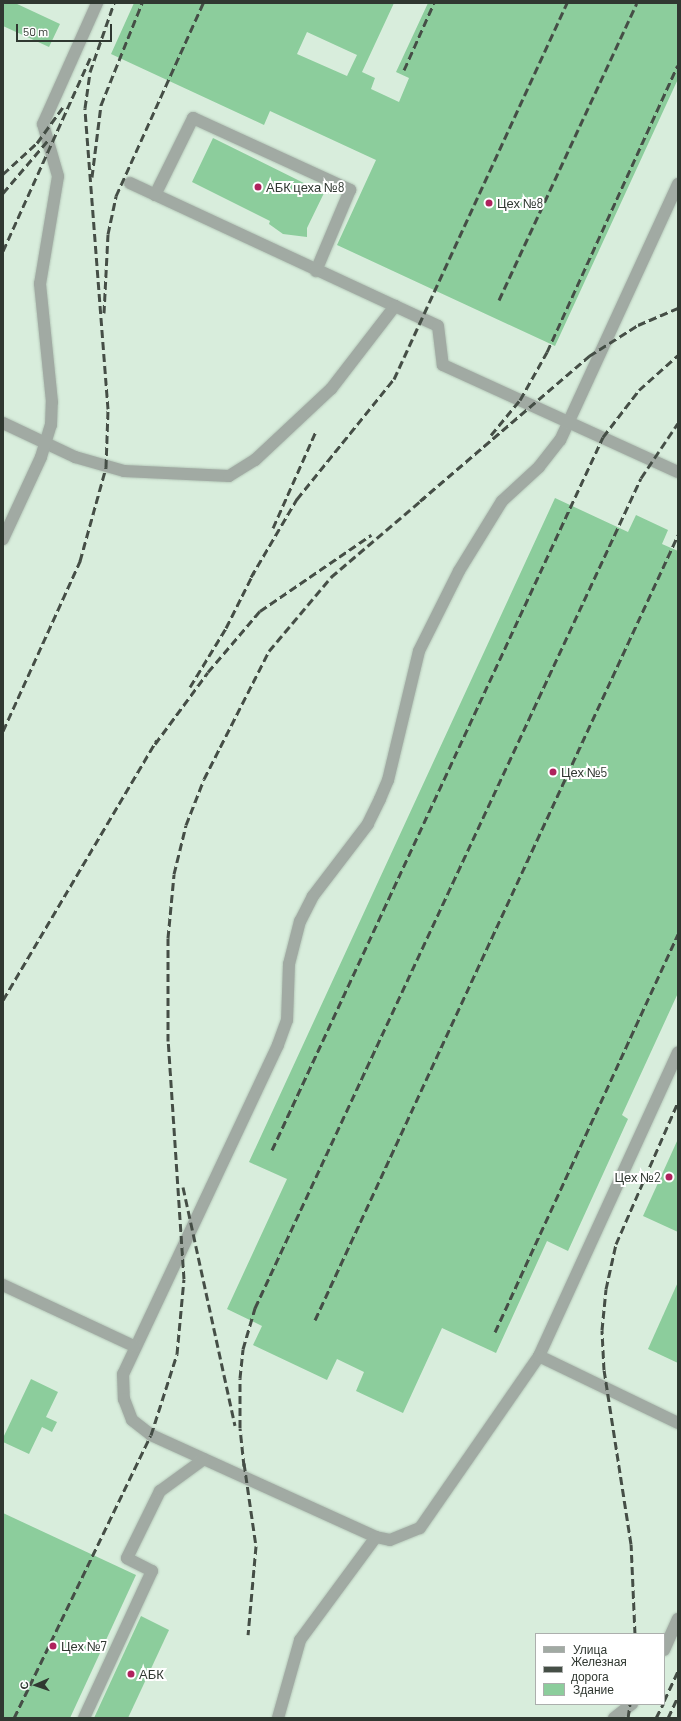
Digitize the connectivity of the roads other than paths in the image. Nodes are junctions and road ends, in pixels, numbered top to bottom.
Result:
1 (97, 3) edge
2 (130, 183) dead end
3 (678, 184) edge
4 (155, 195) junction
5 (316, 271) junction
6 (395, 306) junction
7 (3, 423) edge
8 (568, 423) junction
9 (46, 444) junction
10 (678, 472) edge
11 (3, 539) edge
12 (678, 1052) edge
13 (3, 1285) edge
14 (134, 1346) junction
15 (539, 1356) junction
16 (678, 1423) edge
17 (204, 1459) junction
18 (376, 1537) junction
19 (678, 1619) edge
20 (665, 1648) edge
21 (631, 1705) edge
22 (84, 1718) edge
23 (278, 1718) edge
24 (614, 1718) edge

1 - 9 street
2 - 4 street
3 - 8 street
4 - 5 street
4 - 5 street
5 - 6 street
6 - 8 street
6 - 9 street
7 - 9 street
8 - 10 street
8 - 14 street
9 - 11 street
12 - 15 street
13 - 14 street
14 - 17 street
15 - 16 street
15 - 18 street
17 - 18 street
17 - 22 street
18 - 23 street
19 - 20 street
21 - 24 street

